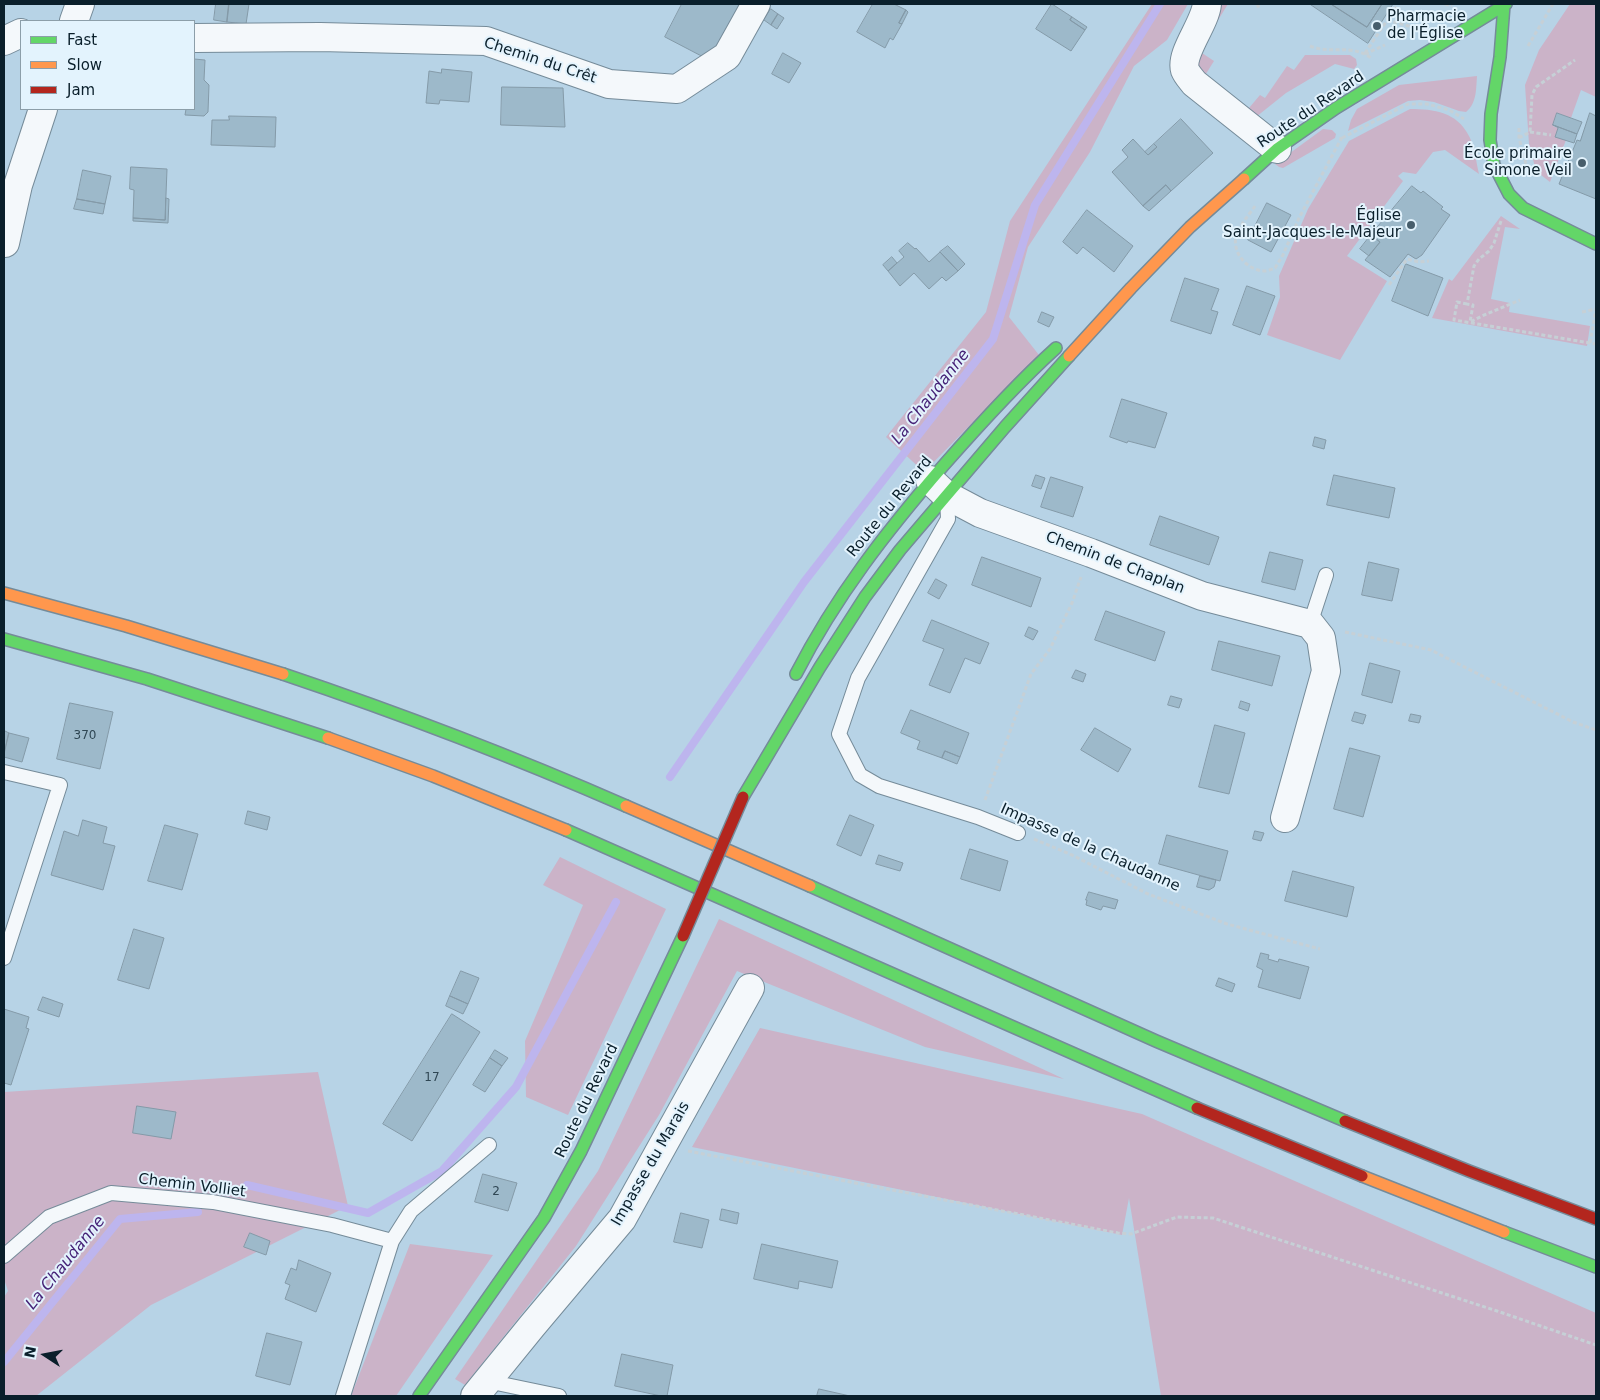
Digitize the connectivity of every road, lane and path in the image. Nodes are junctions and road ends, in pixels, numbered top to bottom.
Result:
1 (80, 4) edge
2 (756, 4) edge
3 (1207, 4) edge
4 (1256, 4) edge
5 (1398, 4) edge
6 (1504, 4) edge
7 (1553, 4) edge
8 (1259, 8) dead end
9 (74, 20) edge
10 (1387, 20) junction
11 (1422, 30) dead end
12 (20, 33) edge
13 (195, 38) edge
14 (4, 41) edge
15 (1310, 46) dead end
16 (1365, 54) junction
17 (1526, 54) dead end
18 (1575, 60) dead end
19 (1388, 77) junction
20 (43, 110) edge
21 (1518, 119) dead end
22 (1468, 125) dead end
23 (1530, 132) junction
24 (1550, 134) dead end
25 (1341, 138) junction
26 (1519, 138) junction
27 (1332, 143) dead end
28 (1277, 149) junction
29 (1527, 170) dead end
30 (1258, 201) dead end
31 (1523, 208) junction
32 (4, 244) edge
33 (1596, 244) edge
34 (1429, 261) dead end
35 (1389, 285) dead end
36 (1131, 288) junction
37 (1520, 300) dead end
38 (1467, 304) junction
39 (1596, 309) edge
40 (1582, 312) dead end
41 (1470, 322) junction
42 (1077, 330) dead end
43 (1594, 333) edge
44 (1062, 342) dead end
45 (1590, 343) junction
46 (1596, 344) edge
47 (938, 488) junction
48 (1091, 552) junction
49 (1326, 575) dead end
50 (4, 592) edge
51 (1316, 631) junction
52 (4, 639) edge
53 (792, 681) dead end
54 (770, 728) dead end
55 (1596, 730) edge
56 (4, 772) edge
57 (744, 797) junction
58 (978, 817) junction
59 (1285, 818) dead end
60 (1018, 833) joint
61 (1320, 949) dead end
62 (4, 958) edge
63 (750, 988) dead end
64 (489, 1145) dead end
65 (662, 1146) junction
66 (1596, 1219) edge
67 (392, 1241) junction
68 (4, 1256) edge
69 (1596, 1267) edge
70 (1596, 1345) edge
71 (481, 1389) edge
72 (343, 1396) edge
73 (419, 1396) edge
74 (559, 1396) edge

1 - 9 street
2 - 13 street, Chemin du Crêt
3 - 28 street
4 - 8 path
5 - 10 path
6 - 19 main road, Route du Revard
6 - 31 main road
7 - 17 path
10 - 11 path
10 - 16 path
12 - 14 street
15 - 16 path
16 - 19 path
18 - 23 path
19 - 28 main road, Route du Revard
20 - 32 street
21 - 26 path
22 - 25 path
23 - 24 path
23 - 26 path
25 - 27 path
25 - 30 path
26 - 29 path
28 - 36 main road, Route du Revard
31 - 33 main road
31 - 38 path
34 - 35 path
36 - 42 main road, Route du Revard
36 - 47 main road, Route du Revard
37 - 41 path
38 - 41 path
38 - 41 path
39 - 40 path
39 - 43 path
41 - 45 path
43 - 45 path
44 - 47 main road, Route du Revard
45 - 46 path
47 - 48 street, Chemin de Chaplan
47 - 53 main road, Route du Revard
47 - 57 main road, Route du Revard
47 - 58 lane, Impasse de la Chaudanne
48 - 51 street, Chemin de Chaplan
48 - 58 path
49 - 51 lane
50 - 66 main road
51 - 55 path
51 - 59 street
52 - 69 main road
54 - 57 main road, Route du Revard
56 - 62 lane
57 - 73 main road, Route du Revard, bridge
58 - 60 lane, Impasse de la Chaudanne
60 - 61 path, Impasse de la Chaudanne
63 - 65 street, Impasse du Marais
64 - 67 lane
65 - 70 path
65 - 71 street, Impasse du Marais
67 - 68 lane, Chemin Volliet
67 - 72 lane
71 - 74 lane

